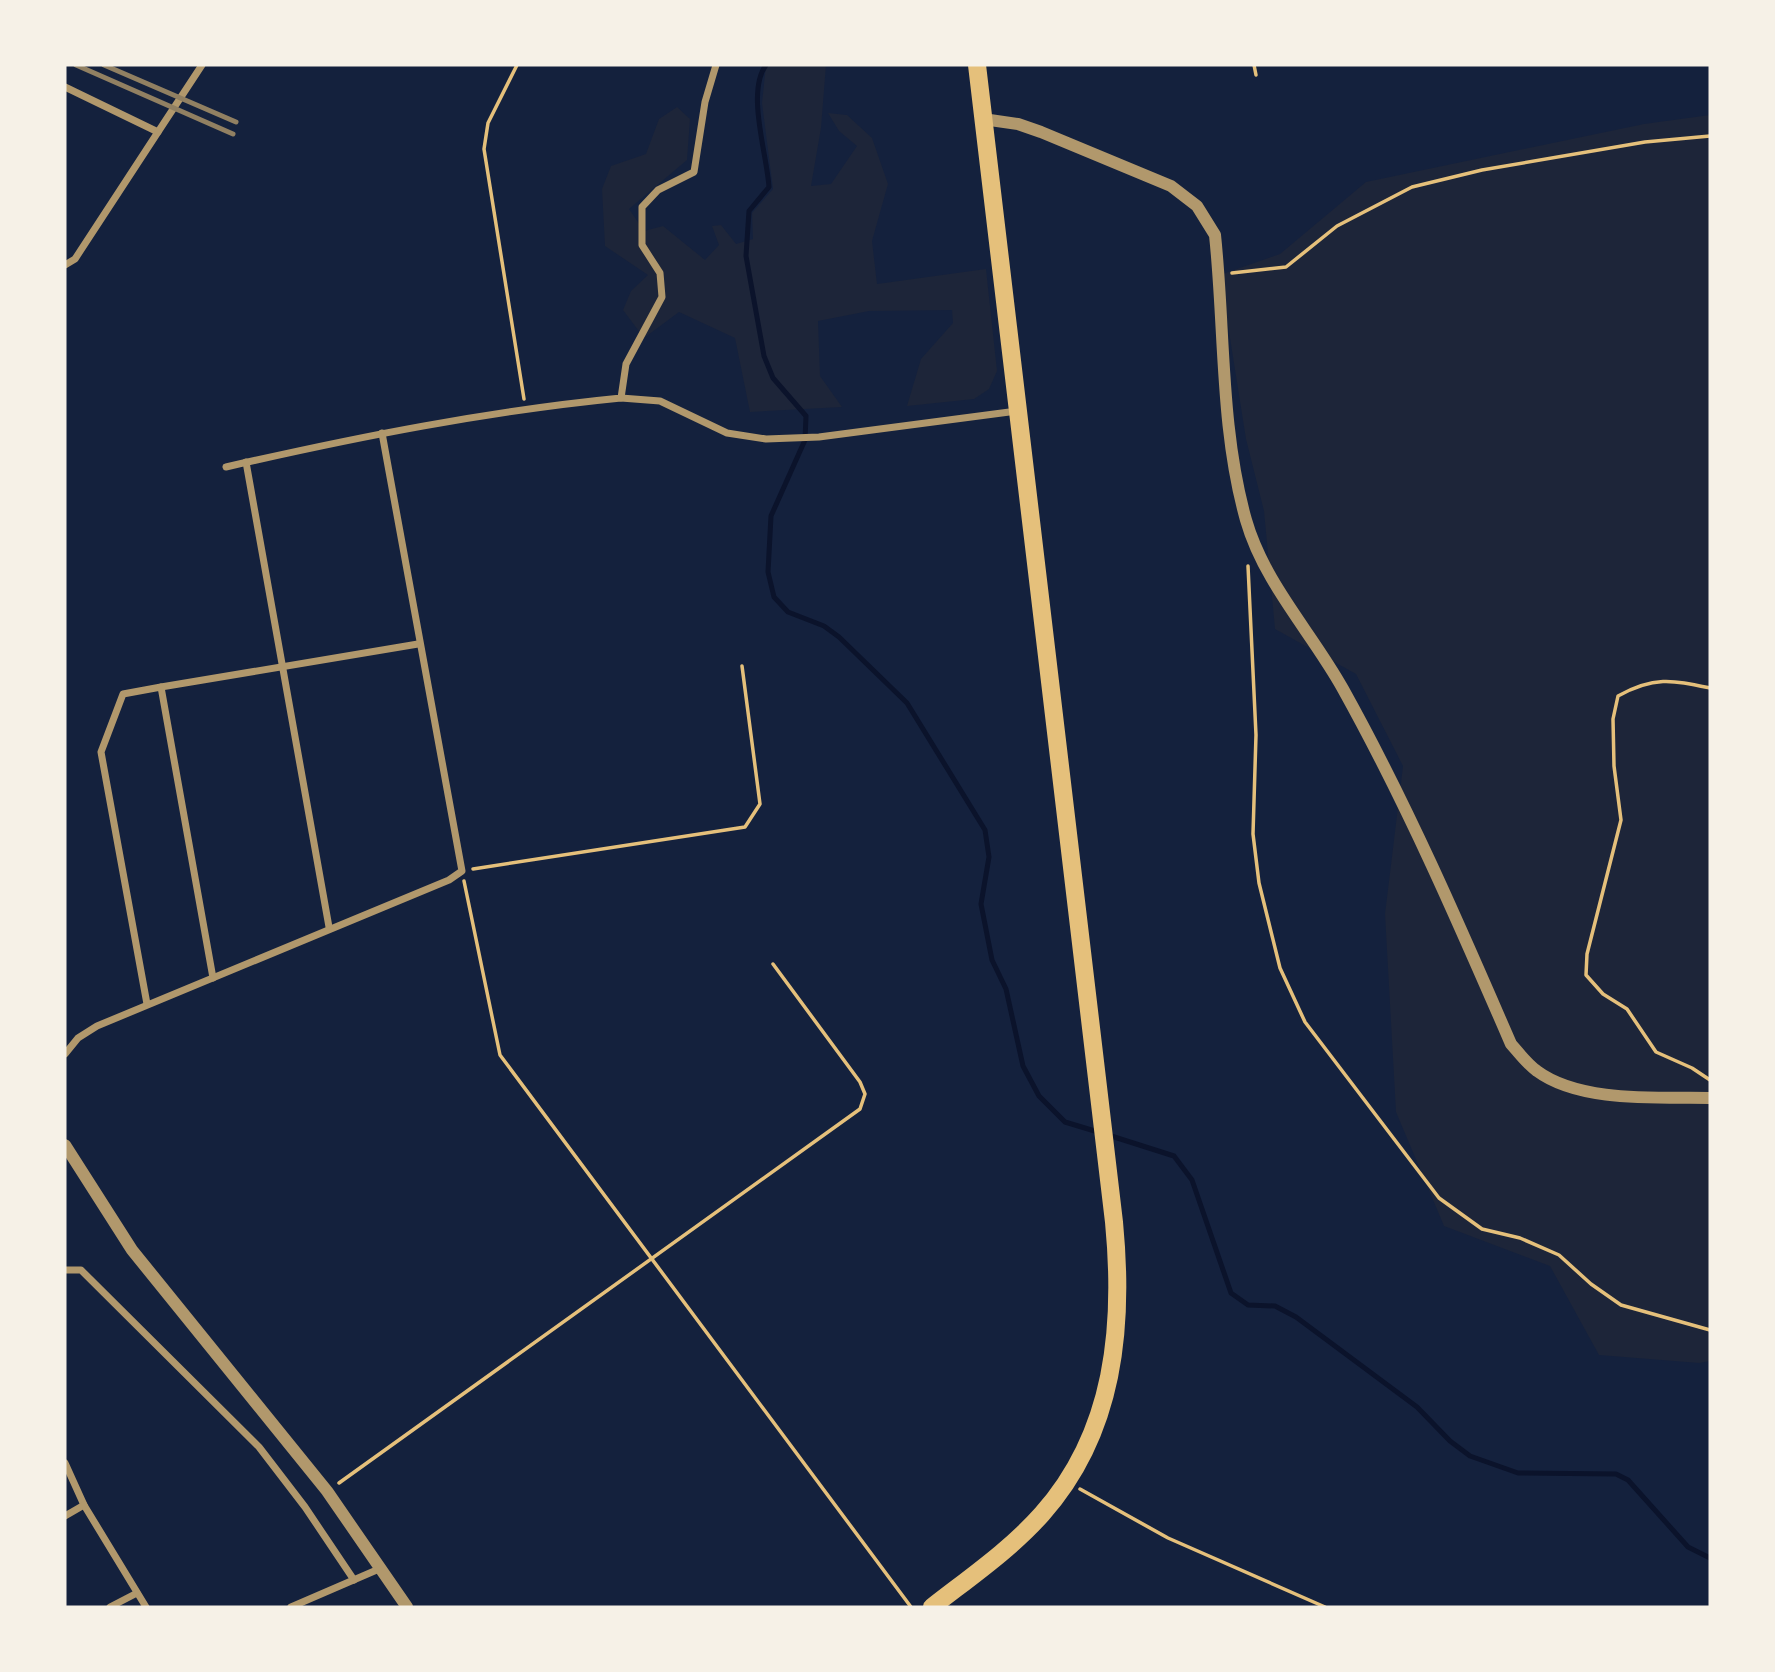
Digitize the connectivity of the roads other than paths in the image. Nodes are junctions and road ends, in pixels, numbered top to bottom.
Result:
1 (202, 65) edge
2 (716, 65) edge
3 (976, 65) edge
4 (65, 87) edge
5 (983, 119) junction
6 (158, 132) junction
7 (65, 265) edge
8 (621, 398) junction
9 (1017, 411) junction
10 (382, 433) junction
11 (246, 462) junction
12 (226, 467) dead end
13 (418, 644) junction
14 (281, 666) junction
15 (161, 687) junction
16 (329, 927) junction
17 (213, 978) junction
18 (147, 1004) junction
19 (65, 1054) edge
20 (1710, 1098) edge
21 (65, 1145) edge
22 (65, 1270) edge
23 (65, 1463) edge
24 (84, 1505) junction
25 (65, 1516) edge
26 (379, 1569) junction
27 (354, 1580) junction
28 (137, 1592) junction
29 (110, 1607) edge
30 (146, 1607) edge
31 (291, 1607) edge
32 (407, 1607) edge
33 (932, 1607) edge

1 - 6 street
2 - 8 street
3 - 5 main road
4 - 6 street
5 - 9 main road
5 - 20 street
6 - 7 street
8 - 9 street
8 - 10 street
9 - 33 main road
10 - 11 street
10 - 13 street
11 - 12 street
11 - 14 street
13 - 14 street
13 - 16 street
14 - 15 street
14 - 16 street
15 - 17 street
15 - 18 street
16 - 17 street
17 - 18 street
18 - 19 street
21 - 26 street
22 - 27 street
23 - 24 street
24 - 25 street
24 - 28 street
26 - 27 street
26 - 32 street
27 - 31 street
28 - 29 street
28 - 30 street

